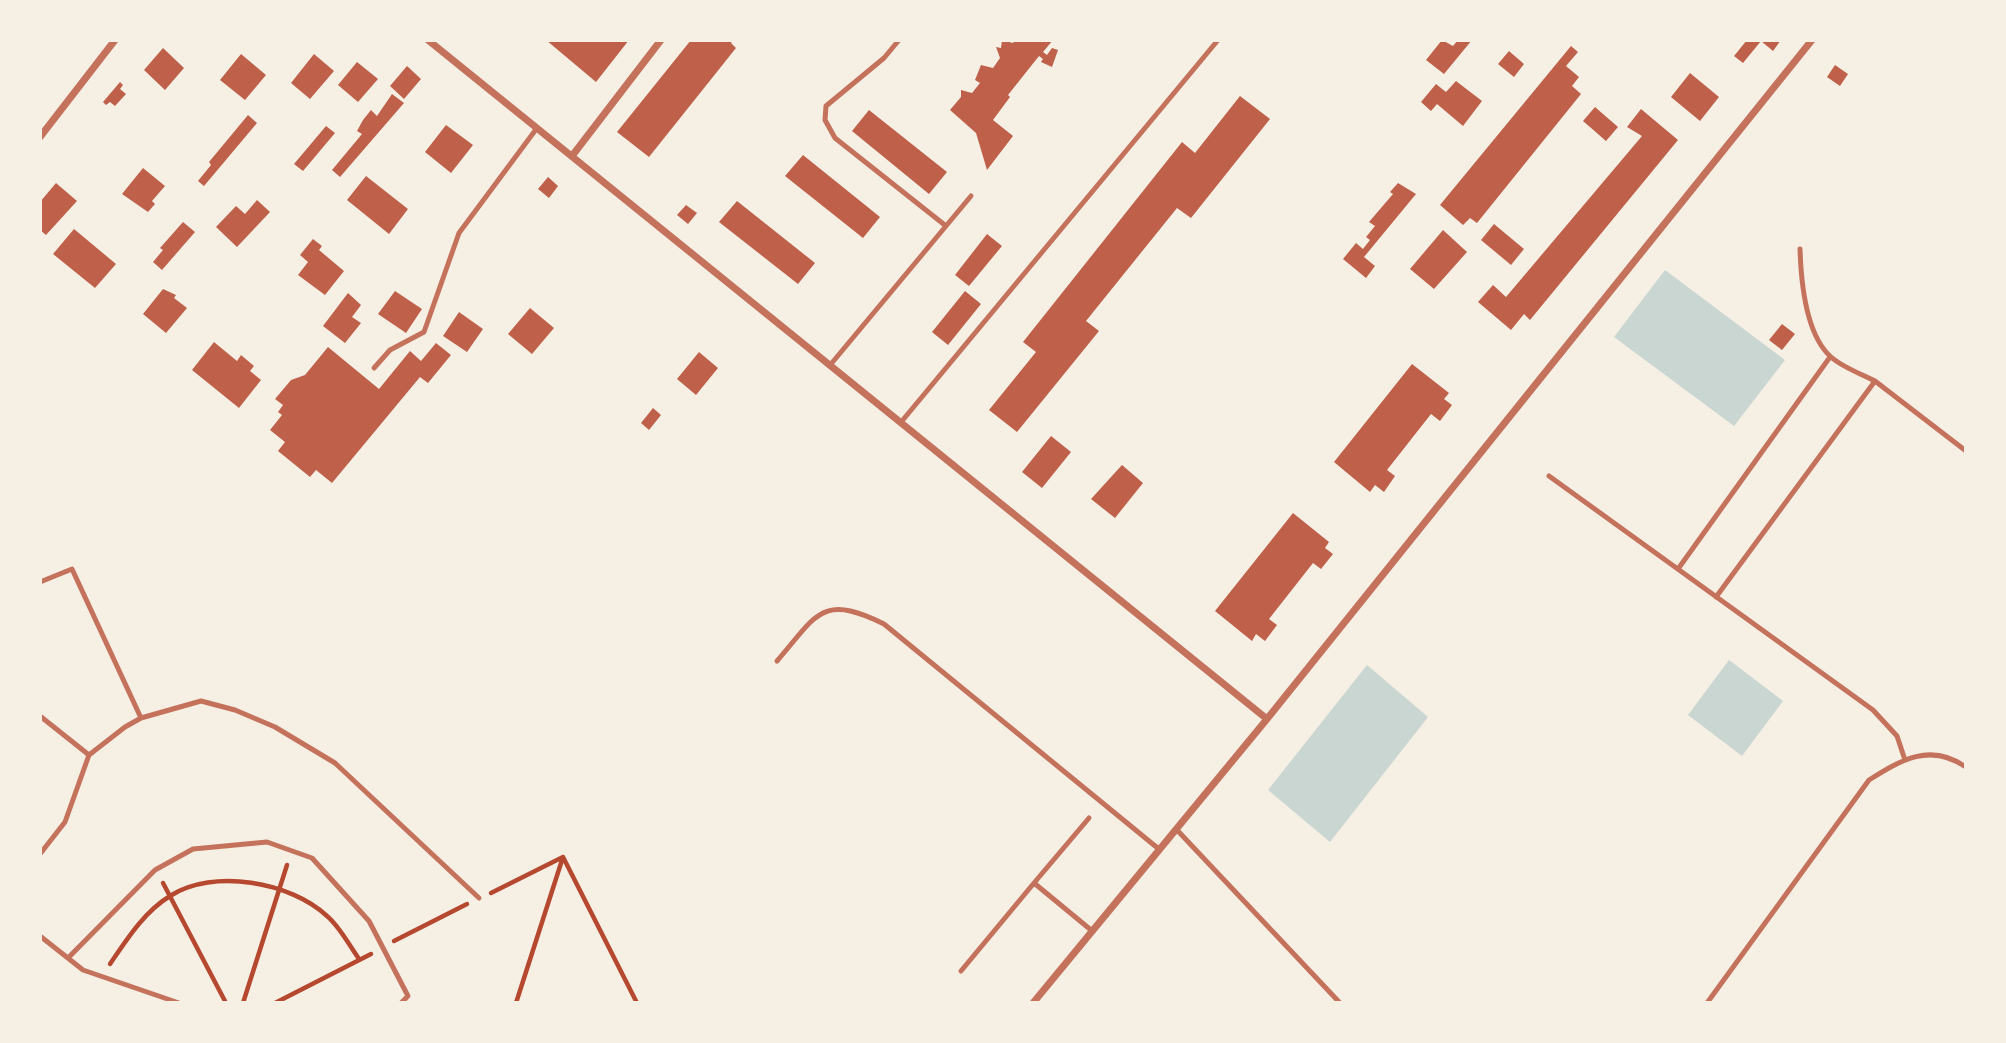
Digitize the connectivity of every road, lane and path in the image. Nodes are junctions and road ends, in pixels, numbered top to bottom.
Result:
1 (115, 40) edge
2 (428, 40) edge
3 (661, 40) edge
4 (898, 40) edge
5 (1218, 40) edge
6 (1812, 40) edge
7 (537, 128) junction
8 (40, 136) edge
9 (572, 156) junction
10 (971, 196) dead end
11 (946, 226) junction
12 (1800, 249) dead end
13 (1830, 357) junction
14 (831, 364) junction
15 (374, 369) dead end
16 (1875, 381) junction
17 (902, 421) junction
18 (1966, 451) edge
19 (1549, 476) dead end
20 (1678, 569) junction
21 (40, 582) edge
22 (1716, 597) junction
23 (777, 661) dead end
24 (40, 716) edge
25 (141, 718) junction
26 (1267, 719) junction
27 (89, 755) junction
28 (1905, 757) junction
29 (1966, 767) edge
30 (1089, 818) dead end
31 (1177, 830) junction
32 (292, 850) junction
33 (1160, 850) junction
34 (40, 854) edge
35 (563, 857) junction
36 (155, 870) junction
37 (1034, 883) junction
38 (280, 890) junction
39 (170, 896) junction
40 (479, 898) junction
41 (1091, 930) junction
42 (40, 936) edge
43 (383, 947) junction
44 (68, 958) junction
45 (360, 960) junction
46 (961, 971) dead end
47 (101, 976) junction
48 (178, 1003) edge
49 (226, 1003) edge
50 (243, 1003) edge
51 (275, 1003) edge
52 (401, 1003) edge
53 (516, 1003) edge
54 (637, 1003) edge
55 (1033, 1003) edge
56 (1339, 1003) edge
57 (1707, 1003) edge

1 - 8 street
2 - 7 street
3 - 9 street
4 - 11 lane
5 - 17 lane
6 - 26 street
7 - 9 street
7 - 15 lane
9 - 14 street
10 - 11 lane
11 - 14 lane
12 - 13 lane
13 - 16 lane
13 - 20 lane
14 - 17 street
16 - 18 lane
16 - 22 lane
17 - 26 street
19 - 20 lane
20 - 22 lane
21 - 25 lane
22 - 28 lane
23 - 33 lane
24 - 27 lane
25 - 27 lane
25 - 40 lane
26 - 31 street
27 - 34 lane
28 - 29 lane
28 - 57 lane
30 - 37 lane
31 - 33 street
31 - 56 lane
32 - 36 lane
32 - 38 path
32 - 43 lane
33 - 41 street
35 - 40 path
35 - 53 path
35 - 54 path
36 - 39 path
36 - 44 lane
37 - 41 lane
37 - 46 lane
38 - 39 path
38 - 45 path
38 - 50 path
39 - 47 path
39 - 49 path
40 - 43 path
41 - 55 street
42 - 44 lane
43 - 45 path
43 - 52 lane
44 - 47 lane
45 - 51 path
47 - 48 lane

